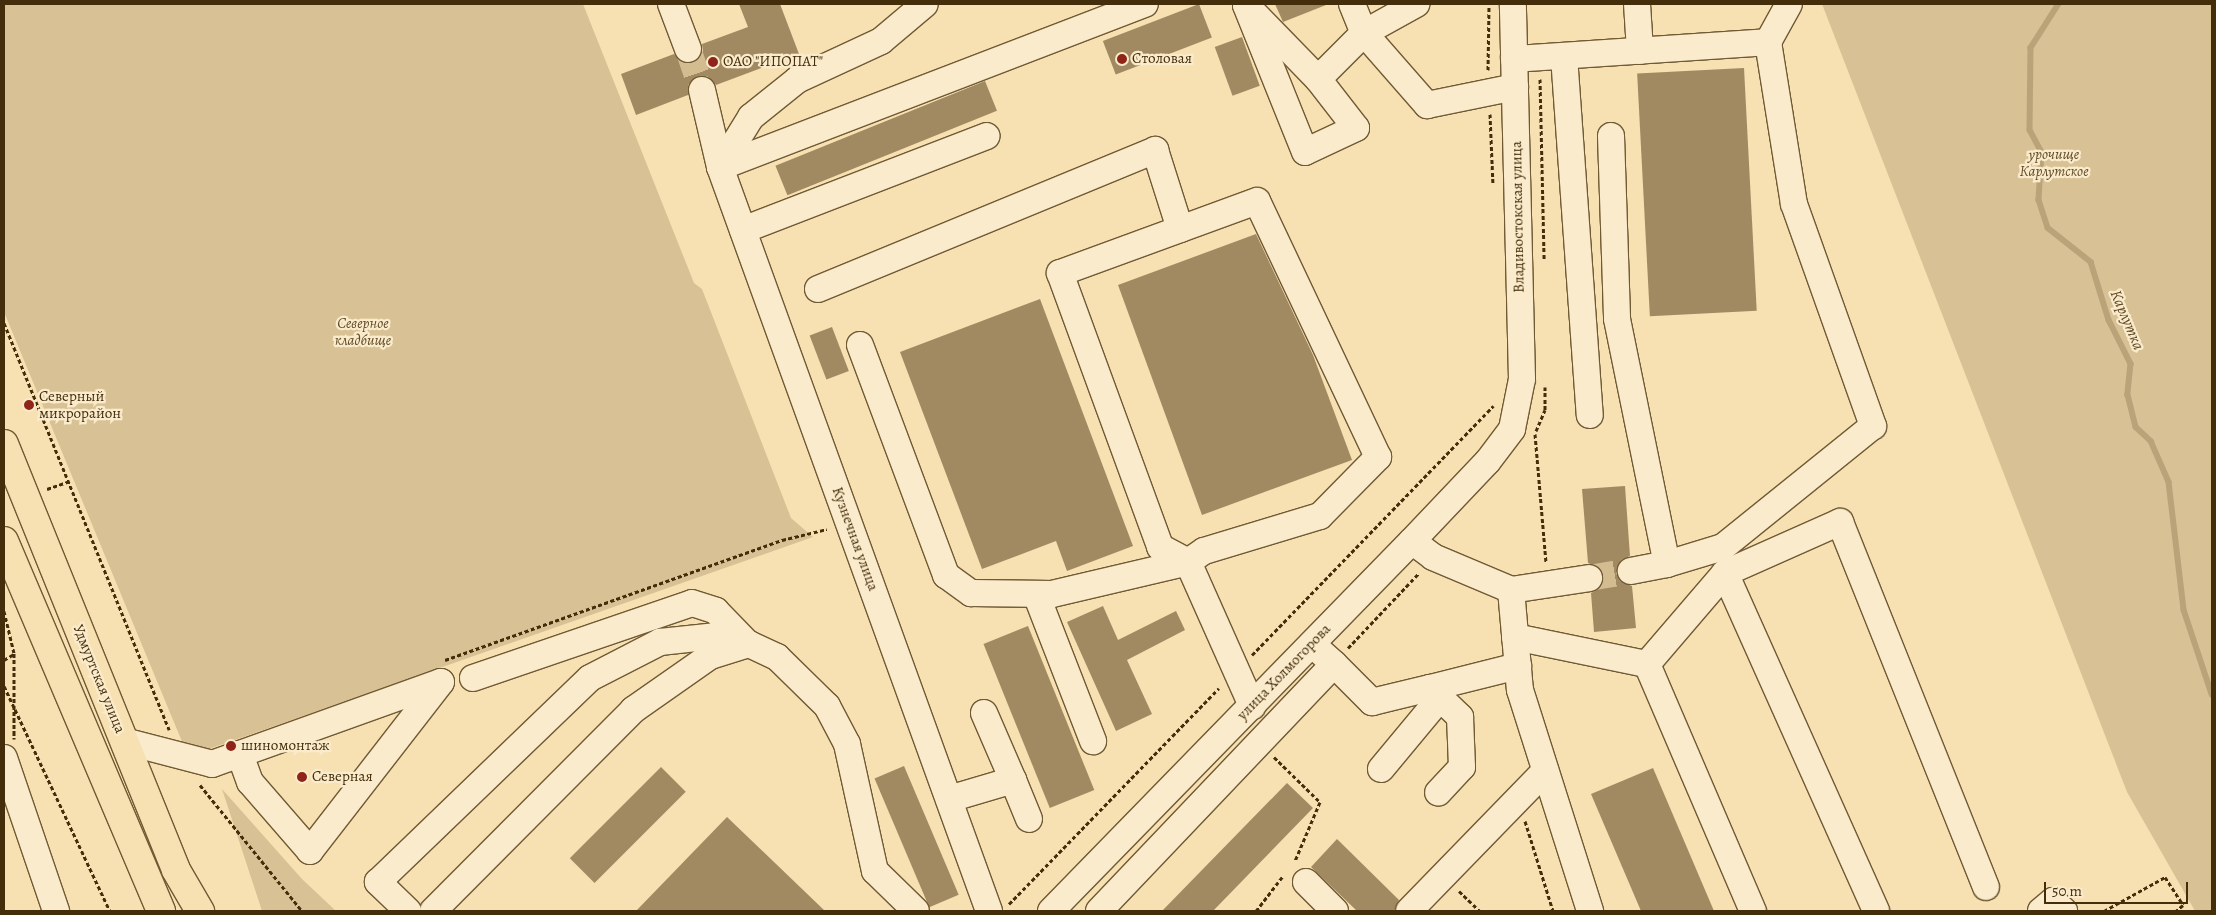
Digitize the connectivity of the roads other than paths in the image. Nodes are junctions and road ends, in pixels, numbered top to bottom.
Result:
1 (670, 4) edge
2 (925, 4) edge
3 (1352, 4) edge
4 (1416, 4) edge
5 (1513, 4) edge
6 (1637, 4) edge
7 (1788, 4) edge
8 (1137, 5) edge
9 (1364, 33) junction
10 (1768, 42) junction
11 (688, 49) tunnel mouth
12 (1640, 51) junction
13 (1564, 56) junction
14 (1514, 59) junction
15 (1318, 80) junction
16 (1515, 87) junction
17 (702, 90) tunnel mouth
18 (986, 136) dead end
19 (1611, 136) dead end
20 (720, 167) junction
21 (1180, 229) junction
22 (743, 230) junction
23 (818, 289) dead end
24 (860, 345) dead end
25 (1590, 415) dead end
26 (1523, 431) joint
27 (4, 444) edge
28 (4, 541) edge
29 (1412, 541) junction
30 (1188, 562) junction
31 (1667, 564) junction
32 (1631, 571) tunnel mouth
33 (1725, 573) junction
34 (1590, 578) tunnel mouth
35 (1511, 590) junction
36 (1036, 594) junction
37 (1515, 637) junction
38 (749, 644) junction
39 (1312, 644) junction
40 (1334, 664) junction
41 (1647, 664) junction
42 (1518, 666) junction
43 (473, 678) dead end
44 (1435, 693) junction
45 (1252, 706) junction
46 (984, 713) dead end
47 (124, 741) junction
48 (1093, 741) dead end
49 (7, 751) edge
50 (240, 754) junction
51 (1381, 769) dead end
52 (1545, 771) junction
53 (1012, 780) junction
54 (1438, 793) dead end
55 (949, 799) junction
56 (1029, 819) dead end
57 (1295, 874) road end
58 (1986, 887) dead end
59 (56, 911) edge
60 (161, 911) edge
61 (200, 911) edge
62 (408, 911) edge
63 (433, 911) edge
64 (916, 911) edge
65 (989, 911) edge
66 (1051, 911) edge
67 (1099, 911) edge
68 (1335, 911) edge
69 (1409, 911) edge
70 (1590, 911) edge
71 (1753, 911) edge
72 (1876, 911) edge
73 (2041, 911) edge
74 (2064, 911) edge

1 - 11 street
2 - 20 street
3 - 9 street
4 - 9 street
5 - 14 street, Владивостокская улица
6 - 12 street
7 - 10 street
8 - 20 street
9 - 15 street
9 - 16 street
10 - 12 street
10 - 31 street
12 - 13 street
13 - 14 street
13 - 25 street
14 - 16 street, Владивостокская улица
15 - 15 street
16 - 26 street, Владивостокская улица
17 - 20 street, Кузнечная улица
18 - 22 street
19 - 31 street
20 - 22 street, Кузнечная улица
21 - 23 street
21 - 30 street
21 - 30 street
22 - 55 street, Кузнечная улица
24 - 36 street
26 - 29 street, улица Холмогорова
27 - 47 main road, Удмуртская улица
28 - 60 main road
29 - 35 street
29 - 39 street, улица Холмогорова
30 - 36 street
30 - 45 street
31 - 32 street
33 - 41 street
33 - 58 street
33 - 72 street
34 - 35 street
35 - 37 street
36 - 48 street
37 - 41 street
37 - 42 street
38 - 43 street
38 - 62 street
38 - 63 street
38 - 64 street
39 - 40 street
39 - 45 street, улица Холмогорова
40 - 44 street
40 - 67 street
41 - 71 street
42 - 44 street
42 - 52 street
44 - 51 street
44 - 54 street
45 - 66 street, улица Холмогорова
46 - 53 street
47 - 50 street
47 - 61 main road, Удмуртская улица
49 - 59 street
50 - 50 street
52 - 69 street
52 - 70 street
53 - 55 street
53 - 56 street
55 - 65 street, Кузнечная улица
57 - 68 street
73 - 74 street

